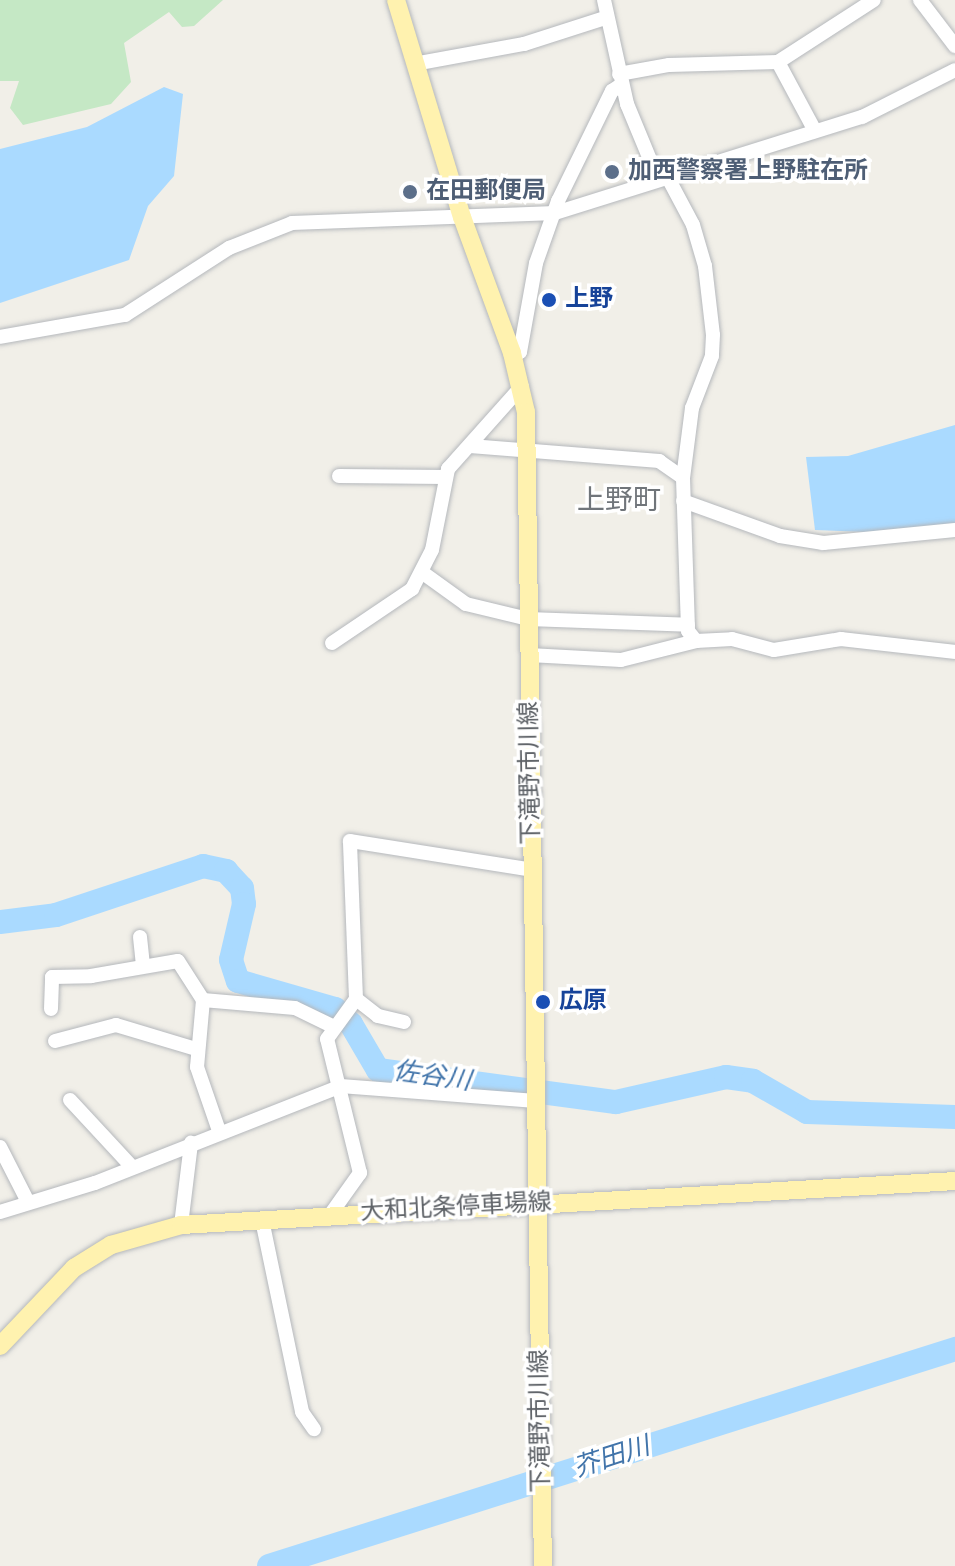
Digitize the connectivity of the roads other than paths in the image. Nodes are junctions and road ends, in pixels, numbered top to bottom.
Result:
1 (396, 0) edge
2 (604, 0) edge
3 (874, 0) edge
4 (920, 0) edge
5 (605, 18) junction
6 (955, 46) edge
7 (778, 62) junction
8 (414, 64) junction
9 (955, 70) edge
10 (620, 79) junction
11 (815, 131) junction
12 (662, 177) junction
13 (555, 213) junction
14 (462, 217) junction
15 (0, 337) edge
16 (512, 353) junction
17 (522, 386) junction
18 (470, 446) junction
19 (526, 451) junction
20 (339, 476) dead end
21 (446, 477) junction
22 (683, 478) junction
23 (683, 501) junction
24 (955, 530) edge
25 (423, 573) junction
26 (528, 619) junction
27 (688, 625) junction
28 (696, 641) junction
29 (332, 643) dead end
30 (955, 652) edge
31 (529, 655) junction
32 (533, 870) junction
33 (140, 937) dead end
34 (143, 966) junction
35 (356, 999) junction
36 (203, 1000) junction
37 (51, 1009) dead end
38 (404, 1022) dead end
39 (332, 1026) junction
40 (55, 1041) dead end
41 (196, 1049) junction
42 (341, 1086) junction
43 (535, 1093) junction
44 (70, 1100) dead end
45 (219, 1131) junction
46 (191, 1143) junction
47 (0, 1147) edge
48 (132, 1167) junction
49 (955, 1181) edge
50 (27, 1200) junction
51 (536, 1203) junction
52 (0, 1212) edge
53 (330, 1215) junction
54 (262, 1220) junction
55 (181, 1225) junction
56 (0, 1346) edge
57 (314, 1429) dead end
58 (543, 1566) edge

1 - 8 main road, 下滝野市川線
2 - 5 street
3 - 7 street
4 - 6 street
5 - 8 street
5 - 10 street
7 - 10 street
7 - 11 street
8 - 14 main road, 下滝野市川線
9 - 11 street
10 - 12 street
10 - 13 street
11 - 12 street
12 - 13 street
12 - 22 street
13 - 14 street
13 - 16 street
14 - 15 street
14 - 16 main road, 下滝野市川線
16 - 17 main road, 下滝野市川線
17 - 18 street
17 - 19 main road, 下滝野市川線
18 - 19 street
18 - 21 street
19 - 22 street
19 - 26 main road, 下滝野市川線
20 - 21 street
21 - 25 street
22 - 23 street
23 - 24 street
23 - 27 street
25 - 26 street
25 - 29 street
26 - 27 street
26 - 31 main road, 下滝野市川線
27 - 28 street
28 - 30 street
28 - 31 street
31 - 32 main road, 下滝野市川線
32 - 35 street
32 - 43 main road, 下滝野市川線
33 - 34 street
34 - 36 street
34 - 37 street
35 - 38 street
35 - 39 street
36 - 39 street
36 - 41 street
39 - 42 street
40 - 41 street
41 - 45 street
42 - 43 street
42 - 45 street
42 - 53 street
43 - 51 main road, 下滝野市川線
44 - 48 street
45 - 46 street
46 - 48 street
46 - 55 street
47 - 50 street
48 - 50 street
49 - 51 main road, 大和北条停車場線
50 - 52 street
51 - 53 main road, 大和北条停車場線
51 - 58 main road, 下滝野市川線
53 - 54 main road, 大和北条停車場線
54 - 55 main road, 大和北条停車場線
54 - 57 street
55 - 56 main road, 大和北条停車場線

